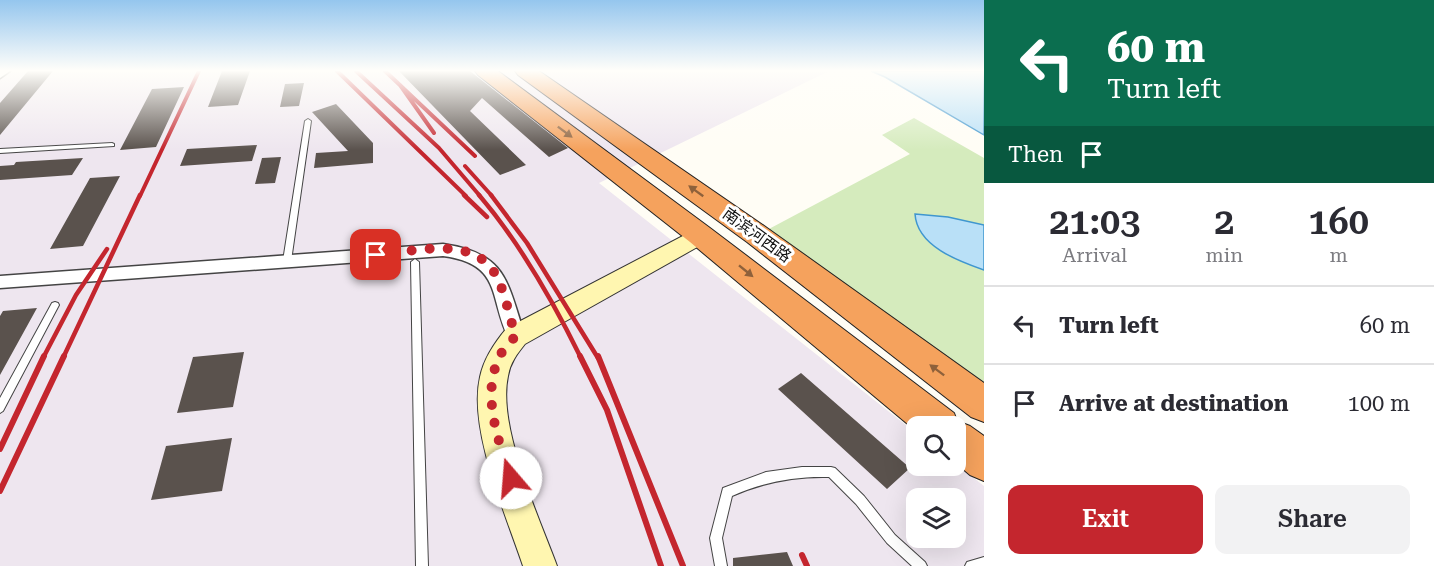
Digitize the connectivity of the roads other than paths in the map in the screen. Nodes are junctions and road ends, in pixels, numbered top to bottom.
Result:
1 (520, 97) edge
2 (562, 97) edge
3 (308, 121) dead end
4 (112, 145) dead end
5 (0, 151) edge
6 (700, 235) junction
7 (287, 261) junction
8 (415, 262) dead end
9 (0, 282) edge
10 (56, 305) dead end
11 (516, 336) junction
12 (984, 405) edge
13 (0, 408) edge
14 (927, 416) edge
15 (966, 447) edge
16 (984, 461) edge
17 (984, 563) edge
18 (422, 566) edge
19 (540, 566) edge
20 (721, 566) edge
21 (921, 566) edge
22 (971, 566) edge

1 -> 6 highway, 南滨河西路
12 -> 2 highway, 南滨河西路
3 - 7 lane
4 - 5 lane
6 - 11 street
6 -> 14 highway, 南滨河西路
7 - 9 street
7 - 11 street
8 - 18 lane
10 - 13 lane
11 - 19 street
15 - 16 highway
17 - 22 lane
20 - 21 lane

